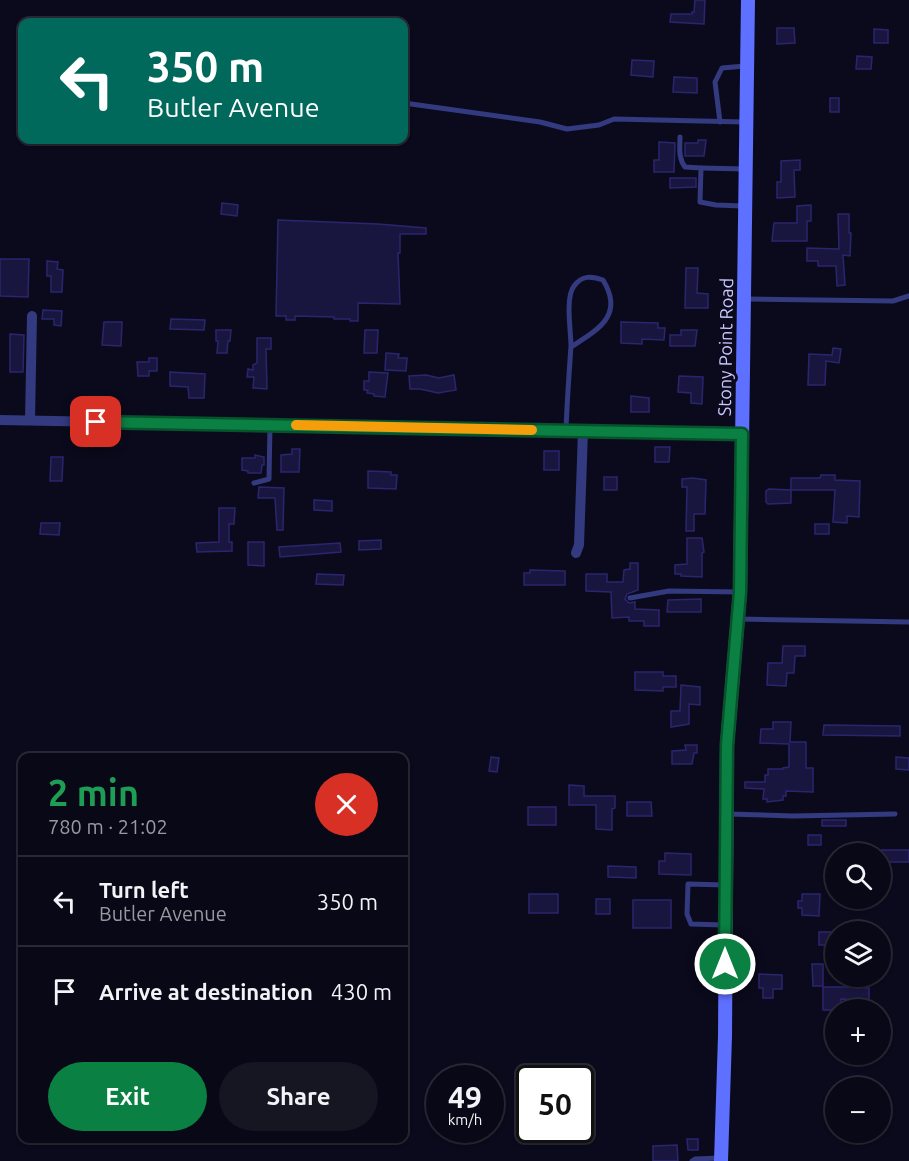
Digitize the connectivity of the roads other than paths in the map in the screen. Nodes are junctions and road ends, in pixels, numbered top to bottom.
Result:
1 (748, 0) edge
2 (747, 66) junction
3 (408, 104) edge
4 (720, 122) junction
5 (746, 122) junction
6 (680, 137) dead end
7 (701, 168) junction
8 (746, 169) junction
9 (745, 206) junction
10 (909, 296) edge
11 (745, 299) junction
12 (32, 316) dead end
13 (571, 347) junction
14 (0, 420) edge
15 (30, 420) junction
16 (270, 425) junction
17 (566, 430) junction
18 (583, 431) junction
19 (742, 434) junction
20 (254, 483) dead end
21 (576, 553) dead end
22 (740, 592) junction
23 (630, 598) dead end
24 (739, 619) junction
25 (909, 622) edge
26 (726, 814) junction
27 (895, 814) dead end
28 (725, 885) junction
29 (725, 925) junction
30 (721, 1160) edge
31 (692, 1161) edge

1 - 2 main road, Stony Point Road
2 - 4 lane
2 - 5 main road, Stony Point Road
3 - 4 lane
4 - 5 lane
5 - 8 main road, Stony Point Road
6 - 7 lane
7 - 8 lane
7 - 9 lane
8 - 9 main road, Stony Point Road
9 - 11 main road, Stony Point Road
10 - 11 lane
11 - 19 main road, Stony Point Road
12 - 15 street
13 - 13 lane
13 - 17 lane
14 - 15 street
15 - 16 street
16 - 17 street
16 - 20 lane
17 - 18 street
18 - 19 street
18 - 21 street
19 - 22 main road, Stony Point Road
22 - 23 lane
22 - 24 main road, Stony Point Road
24 - 25 lane
24 - 26 main road, Stony Point Road
26 - 27 lane
26 - 28 main road, Stony Point Road
28 - 29 main road, Stony Point Road
28 - 29 lane
29 - 30 main road, Stony Point Road
30 - 31 lane

